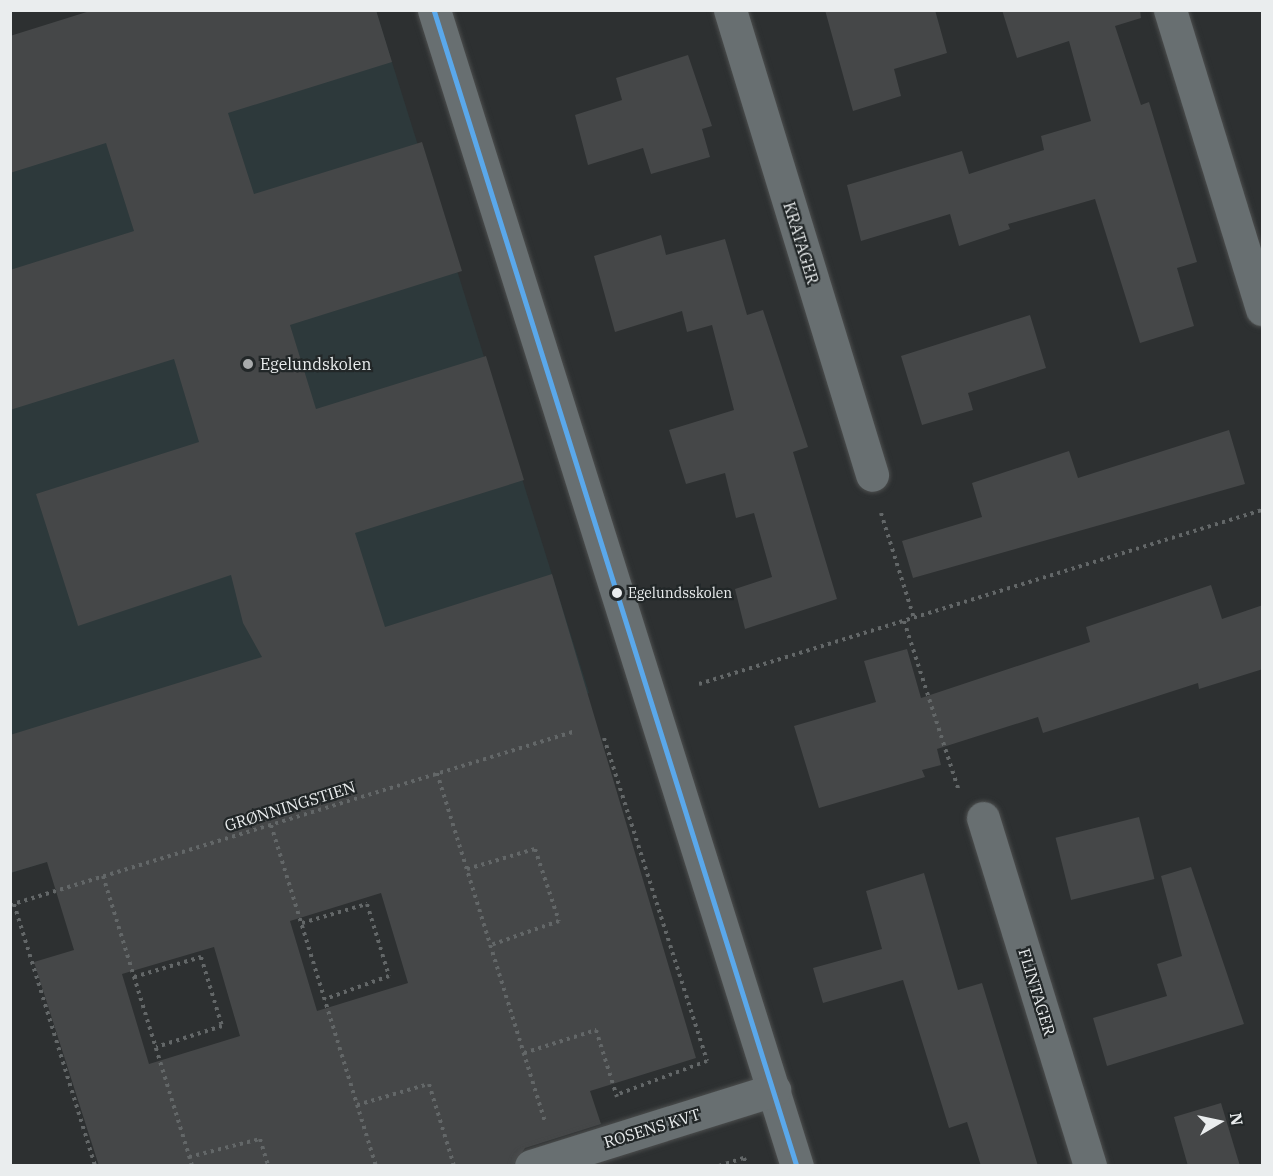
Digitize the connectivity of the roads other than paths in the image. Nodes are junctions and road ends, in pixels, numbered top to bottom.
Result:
1 (434, 10) edge
2 (730, 10) edge
3 (1170, 10) edge
4 (1263, 309) edge
5 (872, 475) road end
6 (983, 819) road end
7 (774, 1090) junction
8 (544, 1162) edge
9 (797, 1166) edge
10 (1090, 1166) edge

1 - 7 street
2 - 5 street, KRATAGER
3 - 4 street
6 - 10 street, FLINTAGER
7 - 8 street, ROSENS KVT
7 - 9 street

